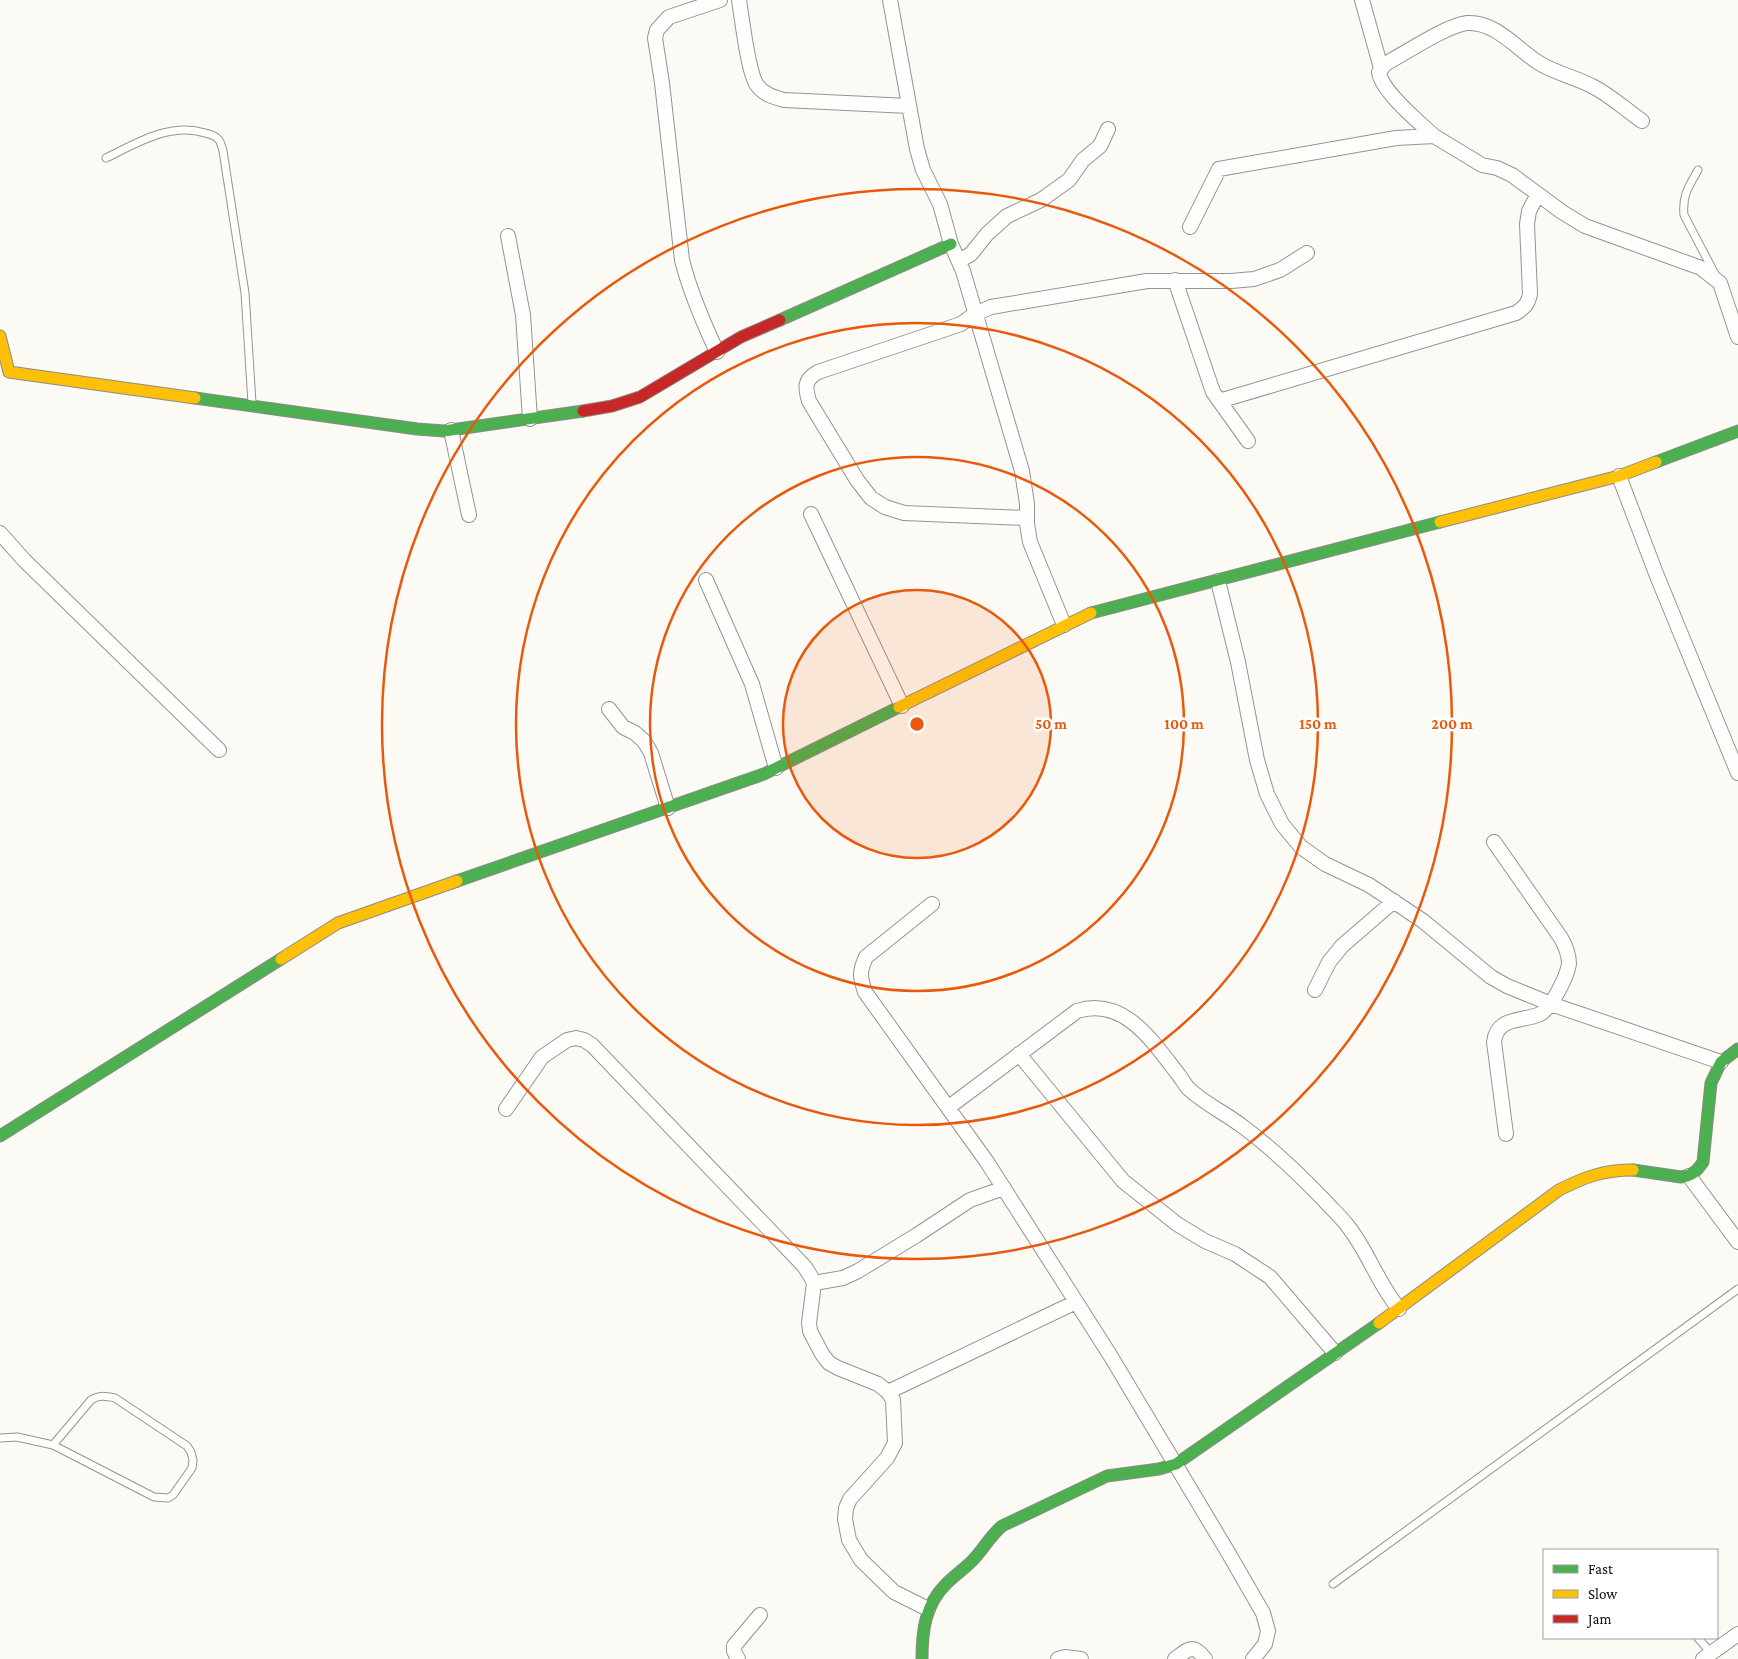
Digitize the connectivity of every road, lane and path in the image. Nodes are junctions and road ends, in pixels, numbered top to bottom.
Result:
1 (720, 0) edge
2 (739, 0) edge
3 (890, 0) edge
4 (1362, 0) edge
5 (1381, 68) junction
6 (909, 106) junction
7 (1642, 121) dead end
8 (1108, 129) dead end
9 (1434, 136) junction
10 (106, 158) dead end
11 (1698, 170) dead end
12 (1538, 194) junction
13 (1190, 227) dead end
14 (508, 236) dead end
15 (952, 244) junction
16 (1307, 253) dead end
17 (959, 261) junction
18 (1175, 280) junction
19 (1720, 283) junction
20 (975, 314) junction
21 (0, 336) edge
22 (1738, 337) edge
23 (717, 352) junction
24 (4, 373) edge
25 (1219, 401) junction
26 (252, 406) junction
27 (530, 419) junction
28 (451, 430) junction
29 (1738, 431) edge
30 (1248, 441) dead end
31 (1619, 476) junction
32 (811, 514) dead end
33 (470, 515) dead end
34 (1027, 518) junction
35 (0, 533) edge
36 (706, 580) dead end
37 (1218, 581) junction
38 (1064, 625) junction
39 (902, 706) junction
40 (609, 709) dead end
41 (219, 750) dead end
42 (776, 768) junction
43 (1738, 774) edge
44 (668, 808) junction
45 (1494, 842) dead end
46 (1394, 901) junction
47 (932, 904) dead end
48 (1315, 990) dead end
49 (1551, 1004) junction
50 (1738, 1049) edge
51 (1019, 1054) junction
52 (1721, 1062) junction
53 (948, 1107) junction
54 (506, 1109) dead end
55 (1506, 1134) dead end
56 (0, 1136) edge
57 (1690, 1176) junction
58 (1004, 1188) junction
59 (1738, 1242) edge
60 (814, 1283) junction
61 (1738, 1289) edge
62 (1076, 1302) junction
63 (1399, 1309) junction
64 (1335, 1353) junction
65 (888, 1392) junction
66 (0, 1438) edge
67 (53, 1444) junction
68 (1176, 1464) junction
69 (1334, 1584) dead end
70 (928, 1609) junction
71 (760, 1614) dead end
72 (1738, 1634) edge
73 (1698, 1639) edge
74 (1707, 1656) edge
75 (738, 1659) edge
76 (922, 1659) edge
77 (1058, 1659) edge
78 (1081, 1659) edge
79 (1175, 1659) edge
80 (1205, 1659) edge
81 (1253, 1659) edge

1 - 23 street
2 - 6 street
3 - 6 street
4 - 5 street
5 - 7 street
5 - 9 street
6 - 15 street
8 - 17 street
9 - 12 street
9 - 13 street
10 - 26 lane
11 - 19 lane
12 - 19 street
12 - 25 street
14 - 27 street
15 - 17 street
15 - 23 street
16 - 18 street
17 - 20 street
18 - 20 street
18 - 25 street
19 - 22 street
20 - 34 street
20 - 34 street
21 - 24 street
23 - 27 street
24 - 26 street
25 - 30 street
26 - 28 street
27 - 28 street
28 - 33 street
29 - 31 street
31 - 37 street
31 - 43 street
32 - 39 street
34 - 38 street
35 - 41 street
36 - 42 street
37 - 38 street
37 - 46 street
38 - 39 street
39 - 42 street
40 - 44 street
42 - 44 street
44 - 56 street
45 - 49 street
46 - 48 street
46 - 49 street
47 - 53 street
49 - 52 street
49 - 55 street
50 - 52 street
51 - 53 street
51 - 63 street
51 - 64 street
52 - 57 street
53 - 58 street
54 - 60 street
57 - 59 street
57 - 63 street
58 - 60 street
58 - 62 street
60 - 65 street
61 - 69 lane
62 - 65 street
62 - 68 street
63 - 64 street
64 - 68 street
65 - 70 street
66 - 67 lane
67 - 67 lane
68 - 70 street
68 - 81 street
70 - 76 street
71 - 75 street
72 - 74 street
73 - 74 lane
77 - 78 street
79 - 80 street

